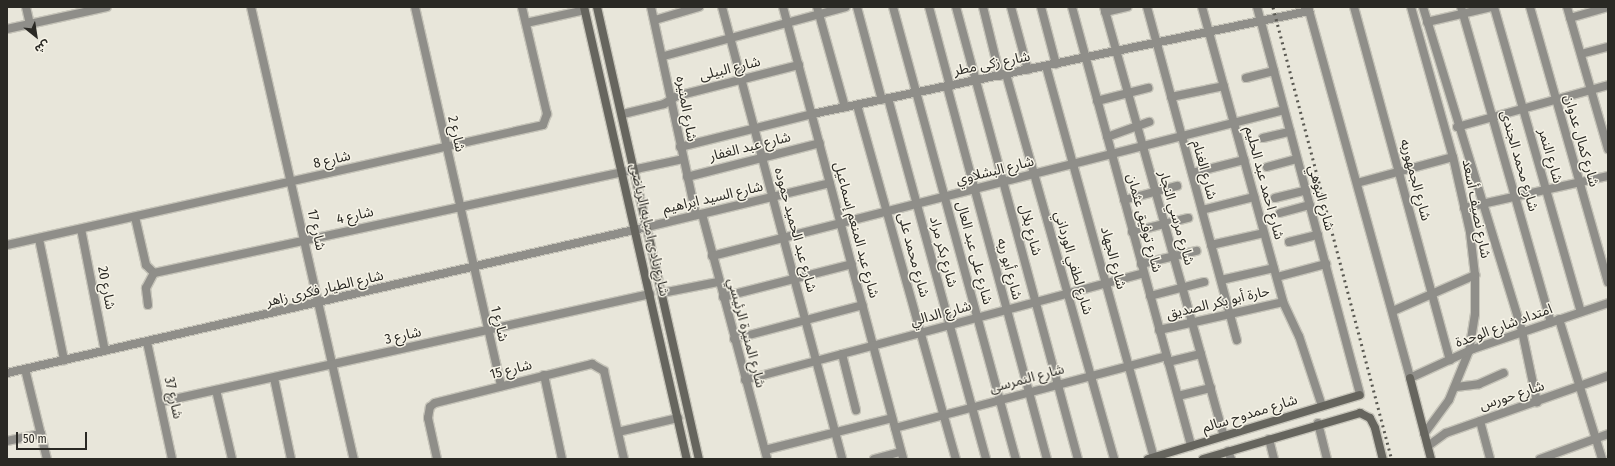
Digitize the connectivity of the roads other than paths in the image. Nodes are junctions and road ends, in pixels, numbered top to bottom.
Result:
1 (26, 7) edge
2 (107, 7) edge
3 (251, 7) edge
4 (415, 7) edge
5 (522, 7) edge
6 (597, 7) edge
7 (651, 7) edge
8 (699, 7) edge
9 (722, 7) edge
10 (783, 7) edge
11 (846, 7) edge
12 (857, 7) edge
13 (894, 7) edge
14 (929, 7) edge
15 (956, 7) edge
16 (982, 7) edge
17 (1011, 7) edge
18 (1040, 7) edge
19 (1072, 7) edge
20 (1127, 7) edge
21 (1147, 7) edge
22 (1202, 7) edge
23 (1257, 7) edge
24 (1354, 7) edge
25 (1412, 7) edge
26 (1423, 7) edge
27 (1493, 7) edge
28 (1530, 7) edge
29 (1567, 7) edge
30 (1608, 7) edge
31 (87, 9) edge
32 (585, 9) edge
33 (1309, 9) edge
34 (1105, 10) edge
35 (1462, 10) edge
36 (818, 11) edge
37 (1570, 18) junction
38 (655, 20) junction
39 (1261, 22) junction
40 (1427, 22) junction
41 (526, 23) junction
42 (788, 23) junction
43 (30, 24) junction
44 (7, 29) edge
45 (1209, 34) junction
46 (730, 39) junction
47 (1157, 44) junction
48 (1608, 47) edge
49 (1116, 52) junction
50 (1581, 54) junction
51 (664, 56) junction
52 (1085, 58) junction
53 (1056, 64) junction
54 (799, 66) junction
55 (1046, 66) junction
56 (1028, 70) junction
57 (1274, 71) junction
58 (1003, 75) junction
59 (1246, 78) dead end
60 (741, 80) junction
61 (976, 80) junction
62 (1608, 85) edge
63 (949, 86) junction
64 (1224, 86) junction
65 (1148, 88) dead end
66 (1591, 90) junction
67 (916, 92) junction
68 (1128, 93) junction
69 (1171, 97) junction
70 (884, 99) junction
71 (670, 100) junction
72 (1556, 100) junction
73 (1097, 101) junction
74 (857, 104) junction
75 (845, 107) junction
76 (1523, 109) junction
77 (1284, 110) junction
78 (623, 114) junction
79 (812, 114) junction
80 (1492, 117) junction
81 (1149, 122) dead end
82 (1234, 123) junction
83 (1604, 124) edge
84 (1137, 126) junction
85 (1457, 126) junction
86 (754, 128) junction
87 (1290, 132) junction
88 (1182, 136) junction
89 (1107, 137) junction
90 (1263, 138) dead end
91 (820, 143) junction
92 (1143, 146) junction
93 (680, 147) junction
94 (446, 148) junction
95 (1608, 150) edge
96 (1111, 154) junction
97 (1453, 157) junction
98 (762, 158) junction
99 (683, 159) junction
100 (1297, 159) junction
101 (1244, 160) junction
102 (1073, 164) junction
103 (1267, 167) dead end
104 (634, 169) junction
105 (623, 171) junction
106 (1399, 172) junction
107 (1192, 173) junction
108 (1034, 174) junction
109 (1608, 176) edge
110 (687, 177) junction
111 (292, 182) junction
112 (1003, 182) junction
113 (1580, 182) junction
114 (830, 183) junction
115 (1357, 184) junction
116 (1178, 186) dead end
117 (975, 189) junction
118 (1306, 190) junction
119 (1546, 190) junction
120 (1156, 192) junction
121 (773, 197) junction
122 (945, 197) junction
123 (1254, 197) junction
124 (1515, 197) junction
125 (1275, 198) dead end
126 (1124, 200) junction
127 (916, 204) junction
128 (1482, 204) junction
129 (1310, 205) junction
130 (459, 206) junction
131 (1464, 208) junction
132 (1202, 210) junction
133 (887, 211) junction
134 (1280, 213) dead end
135 (699, 215) junction
136 (134, 217) junction
137 (1188, 218) dead end
138 (841, 223) junction
139 (1164, 224) junction
140 (647, 227) junction
141 (82, 229) junction
142 (636, 230) junction
143 (1132, 232) junction
144 (1264, 233) junction
145 (1318, 235) junction
146 (784, 238) junction
147 (39, 239) junction
148 (305, 240) junction
149 (1289, 242) dead end
150 (1211, 245) junction
151 (7, 246) edge
152 (1196, 251) dead end
153 (712, 256) junction
154 (1174, 256) junction
155 (852, 264) junction
156 (1141, 264) junction
157 (1326, 264) junction
158 (472, 267) junction
159 (1274, 268) junction
160 (154, 273) junction
161 (1144, 273) junction
162 (1475, 275) junction
163 (1277, 277) junction
164 (794, 279) junction
165 (1221, 280) junction
166 (718, 282) junction
167 (1204, 282) dead end
168 (1608, 282) edge
169 (1106, 283) junction
170 (1183, 288) junction
171 (662, 293) junction
172 (650, 294) junction
173 (1068, 294) junction
174 (1432, 294) junction
175 (1150, 296) junction
176 (722, 297) junction
177 (1036, 302) junction
178 (1283, 302) junction
179 (1608, 303) edge
180 (319, 304) junction
181 (148, 305) dead end
182 (862, 305) junction
183 (1007, 310) junction
184 (1393, 311) junction
185 (1581, 312) junction
186 (1230, 314) junction
187 (978, 317) junction
188 (805, 320) junction
189 (1555, 320) junction
190 (1192, 323) junction
191 (950, 325) junction
192 (487, 330) junction
193 (1160, 330) junction
194 (1522, 331) junction
195 (921, 333) junction
196 (734, 339) junction
197 (1237, 340) dead end
198 (147, 342) junction
199 (873, 346) junction
200 (105, 351) junction
201 (1469, 351) junction
202 (842, 354) junction
203 (1201, 354) junction
204 (1167, 359) junction
205 (64, 360) junction
206 (1450, 360) junction
207 (816, 361) junction
208 (332, 365) junction
209 (1129, 366) junction
210 (25, 369) junction
211 (7, 373) edge
212 (1504, 373) dead end
213 (544, 376) junction
214 (1091, 376) junction
215 (1608, 376) edge
216 (274, 378) junction
217 (1410, 378) junction
218 (745, 380) junction
219 (1058, 385) junction
220 (501, 386) junction
221 (1456, 387) junction
222 (1580, 387) junction
223 (1211, 388) junction
224 (216, 390) junction
225 (1029, 392) junction
226 (1360, 395) joint
227 (1178, 396) junction
228 (1000, 400) junction
229 (161, 402) junction
230 (1537, 402) junction
231 (1322, 406) junction
232 (972, 407) junction
233 (856, 410) dead end
234 (943, 415) junction
235 (678, 418) junction
236 (892, 418) junction
237 (1480, 421) junction
238 (1318, 423) junction
239 (895, 428) junction
240 (618, 432) junction
241 (835, 432) junction
242 (41, 434) junction
243 (1424, 434) junction
244 (1608, 434) edge
245 (1224, 436) junction
246 (1596, 438) junction
247 (1269, 439) junction
248 (7, 441) edge
249 (1191, 446) junction
250 (1428, 446) junction
251 (765, 450) junction
252 (1229, 455) edge
253 (902, 456) edge
254 (1151, 458) edge
255 (47, 459) edge
256 (172, 459) edge
257 (232, 459) edge
258 (291, 459) edge
259 (354, 459) edge
260 (437, 459) edge
261 (562, 459) edge
262 (624, 459) edge
263 (687, 459) edge
264 (699, 459) edge
265 (767, 459) edge
266 (842, 459) edge
267 (874, 459) edge
268 (956, 459) edge
269 (986, 459) edge
270 (1016, 459) edge
271 (1047, 459) edge
272 (1078, 459) edge
273 (1114, 459) edge
274 (1203, 459) edge
275 (1274, 459) edge
276 (1327, 459) edge
277 (1383, 459) edge
278 (1431, 459) edge
279 (1490, 459) edge
280 (1540, 459) edge
281 (1602, 459) edge

1 - 43 street
2 - 31 street
3 - 111 street, شارع 17
4 - 94 street, شارع 2
5 - 41 street, شارع 8
6 - 78 main road, شارع نادى امبابه الرياضى
7 - 38 street, شارع المنيره
8 - 38 street
9 - 46 street, شارع عبد الحميد حموده
10 - 42 street, شارع عبد المنعم إسماعيل
11 - 36 street
12 - 70 street, شارع بكر مراد
13 - 67 street, شارع على عبد العال
14 - 63 street, شارع أبو ريه
15 - 61 street, شارع بلال
16 - 58 street, شارع لطفي الورداني
17 - 56 street
18 - 53 street
19 - 52 street, شارع توفيق عثمان
20 - 34 street
21 - 47 street, شارع الغنام
22 - 45 street, شارع احمد عبد الحليم
23 - 39 street, شارع البوهي
24 - 106 street, شارع الجمهوريه
25 - 97 street, شارع نصيف أسعد
26 - 40 street, شارع نصيف أسعد
27 - 35 street
27 - 76 street, شارع النمر
28 - 72 street, شارع كمال عدوان
29 - 37 street
30 - 37 street
31 - 43 street
32 - 41 street
32 - 105 main road, شارع نادى امبابه الرياضى
33 - 39 street, شارع زكى مطر
33 - 115 street
34 - 49 street, شارع مرسي النجار
35 - 40 street
35 - 80 street, شارع محمد الجندى
36 - 42 street
36 - 75 street
37 - 50 street
38 - 51 street, شارع المنيره
39 - 45 street, شارع زكى مطر
39 - 57 street, شارع البوهي
40 - 85 street, شارع نصيف أسعد
41 - 94 street, شارع 8
42 - 46 street
42 - 54 street, شارع عبد المنعم إسماعيل
43 - 44 street
45 - 47 street, شارع زكى مطر
45 - 64 street, شارع احمد عبد الحليم
46 - 51 street
46 - 60 street, شارع عبد الحميد حموده
47 - 49 street, شارع زكى مطر
47 - 69 street, شارع الغنام
48 - 50 street
49 - 52 street, شارع زكى مطر
49 - 68 street, شارع مرسي النجار
50 - 66 street
51 - 71 street, شارع المنيره
52 - 53 street, شارع زكى مطر
52 - 73 street, شارع توفيق عثمان
53 - 55 street, شارع زكى مطر
54 - 60 street, شارع البيلى
54 - 79 street, شارع عبد المنعم إسماعيل
55 - 56 street, شارع زكى مطر
55 - 102 street, شارع الجهاد
56 - 58 street, شارع زكى مطر
57 - 59 street
57 - 77 street, شارع البوهي
58 - 61 street, شارع زكى مطر
58 - 108 street, شارع لطفي الورداني
60 - 71 street, شارع البيلى
60 - 86 street, شارع عبد الحميد حموده
61 - 63 street, شارع زكى مطر
61 - 112 street, شارع بلال
62 - 66 street
63 - 67 street, شارع زكى مطر
63 - 117 street, شارع أبو ريه
64 - 69 street
64 - 82 street, شارع احمد عبد الحليم
65 - 68 street
66 - 72 street
66 - 83 street
67 - 70 street, شارع زكى مطر
67 - 122 street, شارع على عبد العال
68 - 73 street
68 - 84 street, شارع مرسي النجار
69 - 88 street, شارع الغنام
70 - 74 street, شارع زكى مطر
70 - 127 street, شارع بكر مراد
71 - 78 street, شارع البيلى
71 - 93 street, شارع المنيره
72 - 76 street
72 - 113 street, شارع كمال عدوان
73 - 89 street, شارع توفيق عثمان
74 - 75 street, شارع زكى مطر
74 - 133 street, شارع محمد على
75 - 79 street, شارع زكى مطر
76 - 80 street
76 - 119 street, شارع النمر
77 - 82 street, شارع البشلاوي
77 - 87 street, شارع البوهي
78 - 104 main road, شارع نادى امبابه الرياضى
79 - 86 street, شارع زكى مطر
79 - 91 street, شارع عبد المنعم إسماعيل
80 - 85 street
80 - 124 street, شارع محمد الجندى
81 - 84 street
82 - 88 street, شارع البشلاوي
82 - 101 street, شارع احمد عبد الحليم
83 - 95 street
84 - 89 street
84 - 92 street, شارع مرسي النجار
85 - 128 street, شارع نصيف أسعد
86 - 93 street, شارع زكى مطر
86 - 98 street, شارع عبد الحميد حموده
87 - 90 street
87 - 100 street, شارع البوهي
88 - 92 street, شارع البشلاوي
88 - 107 street, شارع الغنام
89 - 96 street, شارع توفيق عثمان
91 - 98 street, شارع عبد الغفار
91 - 114 street, شارع عبد المنعم إسماعيل
92 - 96 street, شارع البشلاوي
92 - 120 street, شارع مرسي النجار
93 - 99 street, شارع المنيره
94 - 111 street, شارع 8
94 - 130 street, شارع 2
96 - 102 street, شارع البشلاوي
96 - 126 street, شارع توفيق عثمان
97 - 106 street
97 - 131 street, شارع نصيف أسعد
98 - 110 street, شارع عبد الغفار
98 - 121 street, شارع عبد الحميد حموده
99 - 104 street, شارع 4
99 - 110 street, شارع المنيره
100 - 103 street
100 - 118 street, شارع البوهي
101 - 107 street
101 - 123 street, شارع احمد عبد الحليم
102 - 108 street, شارع البشلاوي
102 - 169 street, شارع الجهاد
104 - 105 street, شارع 4
104 - 140 main road, شارع نادى امبابه الرياضى
105 - 130 street, شارع 4
105 - 142 main road, شارع نادى امبابه الرياضى
106 - 115 street
106 - 174 street, شارع الجمهوريه
107 - 132 street, شارع الغنام
108 - 112 street, شارع البشلاوي
108 - 173 street, شارع لطفي الورداني
109 - 113 street
110 - 135 street, شارع المنيره
111 - 136 street, شارع 8
111 - 148 street, شارع 17
112 - 117 street, شارع البشلاوي
112 - 177 street, شارع بلال
113 - 119 street
113 - 168 street, شارع كمال عدوان
114 - 121 street, شارع السيد ابراهيم
114 - 138 street, شارع عبد المنعم إسماعيل
115 - 184 street
116 - 120 street
117 - 122 street, شارع البشلاوي
117 - 183 street, شارع أبو ريه
118 - 125 street
118 - 129 street, شارع البوهي
119 - 124 street
119 - 185 street, شارع النمر
120 - 126 street
120 - 139 street, شارع مرسي النجار
121 - 135 street, شارع السيد ابراهيم
121 - 146 street, شارع عبد الحميد حموده
122 - 127 street, شارع البشلاوي
122 - 187 street, شارع على عبد العال
123 - 132 street
123 - 144 street, شارع احمد عبد الحليم
124 - 128 street
124 - 189 street, شارع محمد الجندى
126 - 143 street, شارع توفيق عثمان
127 - 133 street, شارع البشلاوي
127 - 191 street, شارع بكر مراد
128 - 131 street
128 - 194 street, شارع نصيف أسعد
129 - 134 street
129 - 145 street, شارع البوهي
130 - 148 street, شارع 4
130 - 158 street, شارع 2
131 - 162 street, شارع نصيف أسعد
132 - 150 street, شارع الغنام
133 - 138 street, شارع البشلاوي
133 - 195 street, شارع محمد على
135 - 140 street, شارع السيد ابراهيم
135 - 153 street, شارع المنيرة الرئيسي
136 - 141 street, شارع 8
136 - 160 street
137 - 139 street
138 - 146 street, شارع البشلاوي
138 - 155 street, شارع عبد المنعم إسماعيل
139 - 143 street
139 - 154 street, شارع مرسي النجار
140 - 142 street, شارع الطيار فكرى زاهر
140 - 171 main road, شارع نادى امبابه الرياضى
141 - 147 street, شارع 8
141 - 200 street, شارع 20
142 - 158 street, شارع الطيار فكرى زاهر
142 - 172 main road, شارع نادى امبابه الرياضى
143 - 156 street, شارع توفيق عثمان
144 - 150 street
144 - 159 street, شارع احمد عبد الحليم
145 - 149 street
145 - 157 street, شارع البوهي
146 - 153 street, شارع البشلاوي
146 - 164 street, شارع عبد الحميد حموده
147 - 151 street, شارع 8
147 - 205 street
148 - 160 street, شارع 4
148 - 180 street, شارع 17
150 - 165 street, شارع الغنام
152 - 154 street
153 - 166 street, شارع المنيرة الرئيسي
154 - 156 street
154 - 170 street, شارع مرسي النجار
155 - 164 street
155 - 182 street, شارع عبد المنعم إسماعيل
156 - 161 street, شارع توفيق عثمان
157 - 163 street
157 - 226 street, شارع البوهي
158 - 180 street, شارع الطيار فكرى زاهر
158 - 192 street, شارع 1
159 - 163 street, شارع احمد عبد الحليم
159 - 165 street
160 - 181 street
161 - 169 street, شارع الدالي
161 - 175 street, شارع توفيق عثمان
162 - 174 street
162 - 201 street, شارع نصيف أسعد
163 - 178 street, شارع احمد عبد الحليم
164 - 176 street
164 - 188 street, شارع عبد الحميد حموده
165 - 186 street, شارع الغنام
166 - 171 street
166 - 176 street, شارع المنيرة الرئيسي
167 - 170 street
169 - 173 street, شارع الدالي
169 - 209 street, شارع الجهاد
170 - 175 street
170 - 190 street, شارع مرسي النجار
171 - 264 main road, شارع نادى امبابه الرياضى
172 - 192 street, شارع 3
172 - 235 main road, شارع نادى امبابه الرياضى
173 - 177 street, شارع الدالي
173 - 214 street, شارع لطفي الورداني
174 - 184 street
174 - 206 street, شارع الجمهوريه
175 - 193 street, شارع توفيق عثمان
176 - 196 street, شارع المنيرة الرئيسي
177 - 183 street, شارع الدالي
177 - 219 street, شارع بلال
178 - 186 street, حارة أبو بكر الصديق
178 - 231 street, شارع احمد عبد الحليم
179 - 185 street, امتداد شارع الوحدة
180 - 198 street, شارع الطيار فكرى زاهر
180 - 208 street, شارع 17
182 - 188 street
182 - 199 street, شارع عبد المنعم إسماعيل
183 - 187 street, شارع الدالي
183 - 225 street, شارع أبو ريه
184 - 217 street
185 - 189 street, امتداد شارع الوحدة
186 - 190 street, حارة أبو بكر الصديق
186 - 197 street, شارع الغنام
187 - 191 street, شارع الدالي
187 - 228 street, شارع على عبد العال
188 - 196 street
188 - 207 street, شارع عبد الحميد حموده
189 - 194 street, امتداد شارع الوحدة
189 - 222 street, شارع محمد الجندى
190 - 193 street, حارة أبو بكر الصديق
190 - 203 street, شارع مرسي النجار
191 - 195 street, شارع الدالي
191 - 232 street, شارع بكر مراد
192 - 208 street, شارع 3
192 - 220 street, شارع 1
193 - 204 street, شارع توفيق عثمان
194 - 201 street, امتداد شارع الوحدة
194 - 230 street, شارع نصيف أسعد
195 - 199 street, شارع الدالي
195 - 234 street, شارع محمد على
196 - 218 street, شارع المنيرة الرئيسي
198 - 200 street, شارع الطيار فكرى زاهر
198 - 229 street, شارع 37
199 - 202 street, شارع الدالي
199 - 236 street, شارع عبد المنعم إسماعيل
200 - 205 street, شارع الطيار فكرى زاهر
201 - 206 street, امتداد شارع الوحدة
201 - 221 street, شارع نصيف أسعد
202 - 207 street, شارع الدالي
202 - 233 street
203 - 204 street, شارع النمرسى
203 - 223 street, شارع مرسي النجار
204 - 209 street, شارع النمرسى
204 - 227 street, شارع توفيق عثمان
205 - 210 street, شارع الطيار فكرى زاهر
206 - 217 street, امتداد شارع الوحدة
207 - 218 street, شارع الدالي
207 - 241 street, شارع عبد الحميد حموده
208 - 216 street, شارع 3
208 - 259 street, شارع 17
209 - 214 street, شارع النمرسى
209 - 254 street, شارع الجهاد
210 - 211 street, شارع الطيار فكرى زاهر
210 - 242 street
212 - 221 street
213 - 220 street, شارع 15
213 - 240 street, شارع 15
213 - 261 street
214 - 219 street, شارع النمرسى
214 - 273 street, شارع لطفي الورداني
215 - 222 street, شارع حورس
216 - 224 street, شارع 3
216 - 258 street
217 - 243 main road
218 - 251 street, شارع المنيرة الرئيسي
219 - 225 street, شارع النمرسى
219 - 272 street, شارع بلال
220 - 260 street, شارع 15
221 - 243 street, شارع نصيف أسعد
222 - 230 street, شارع حورس
222 - 246 street, شارع محمد الجندى
223 - 227 street
223 - 245 street, شارع مرسي النجار
224 - 229 street, شارع 3
224 - 257 street
225 - 228 street, شارع النمرسى
225 - 271 street, شارع أبو ريه
226 - 231 main road, شارع ممدوح سالم
227 - 249 street, شارع توفيق عثمان
228 - 232 street, شارع النمرسى
228 - 270 street, شارع على عبد العال
229 - 256 street, شارع 37
230 - 237 street, شارع حورس
231 - 245 main road, شارع ممدوح سالم
232 - 234 street, شارع النمرسى
232 - 269 street, شارع بكر مراد
234 - 239 street, شارع النمرسى
234 - 268 street, شارع محمد على
235 - 240 street
235 - 263 main road, شارع نادى امبابه الرياضى
236 - 239 street, شارع عبد المنعم إسماعيل
236 - 241 street
237 - 250 street, شارع حورس
237 - 279 street
238 - 247 main road, شارع ممدوح سالم
238 - 276 street
238 - 277 main road, شارع ممدوح سالم
239 - 253 street, شارع عبد المنعم إسماعيل
240 - 262 street
241 - 251 street
241 - 266 street, شارع عبد الحميد حموده
242 - 248 street
242 - 255 street
243 - 250 main road
244 - 246 street
245 - 249 main road, شارع ممدوح سالم
246 - 280 street
246 - 281 street, شارع محمد الجندى
247 - 252 main road, شارع ممدوح سالم
247 - 275 street
249 - 254 main road, شارع ممدوح سالم
250 - 278 main road
251 - 265 street, شارع المنيرة الرئيسي
252 - 274 main road, شارع ممدوح سالم
253 - 267 street

